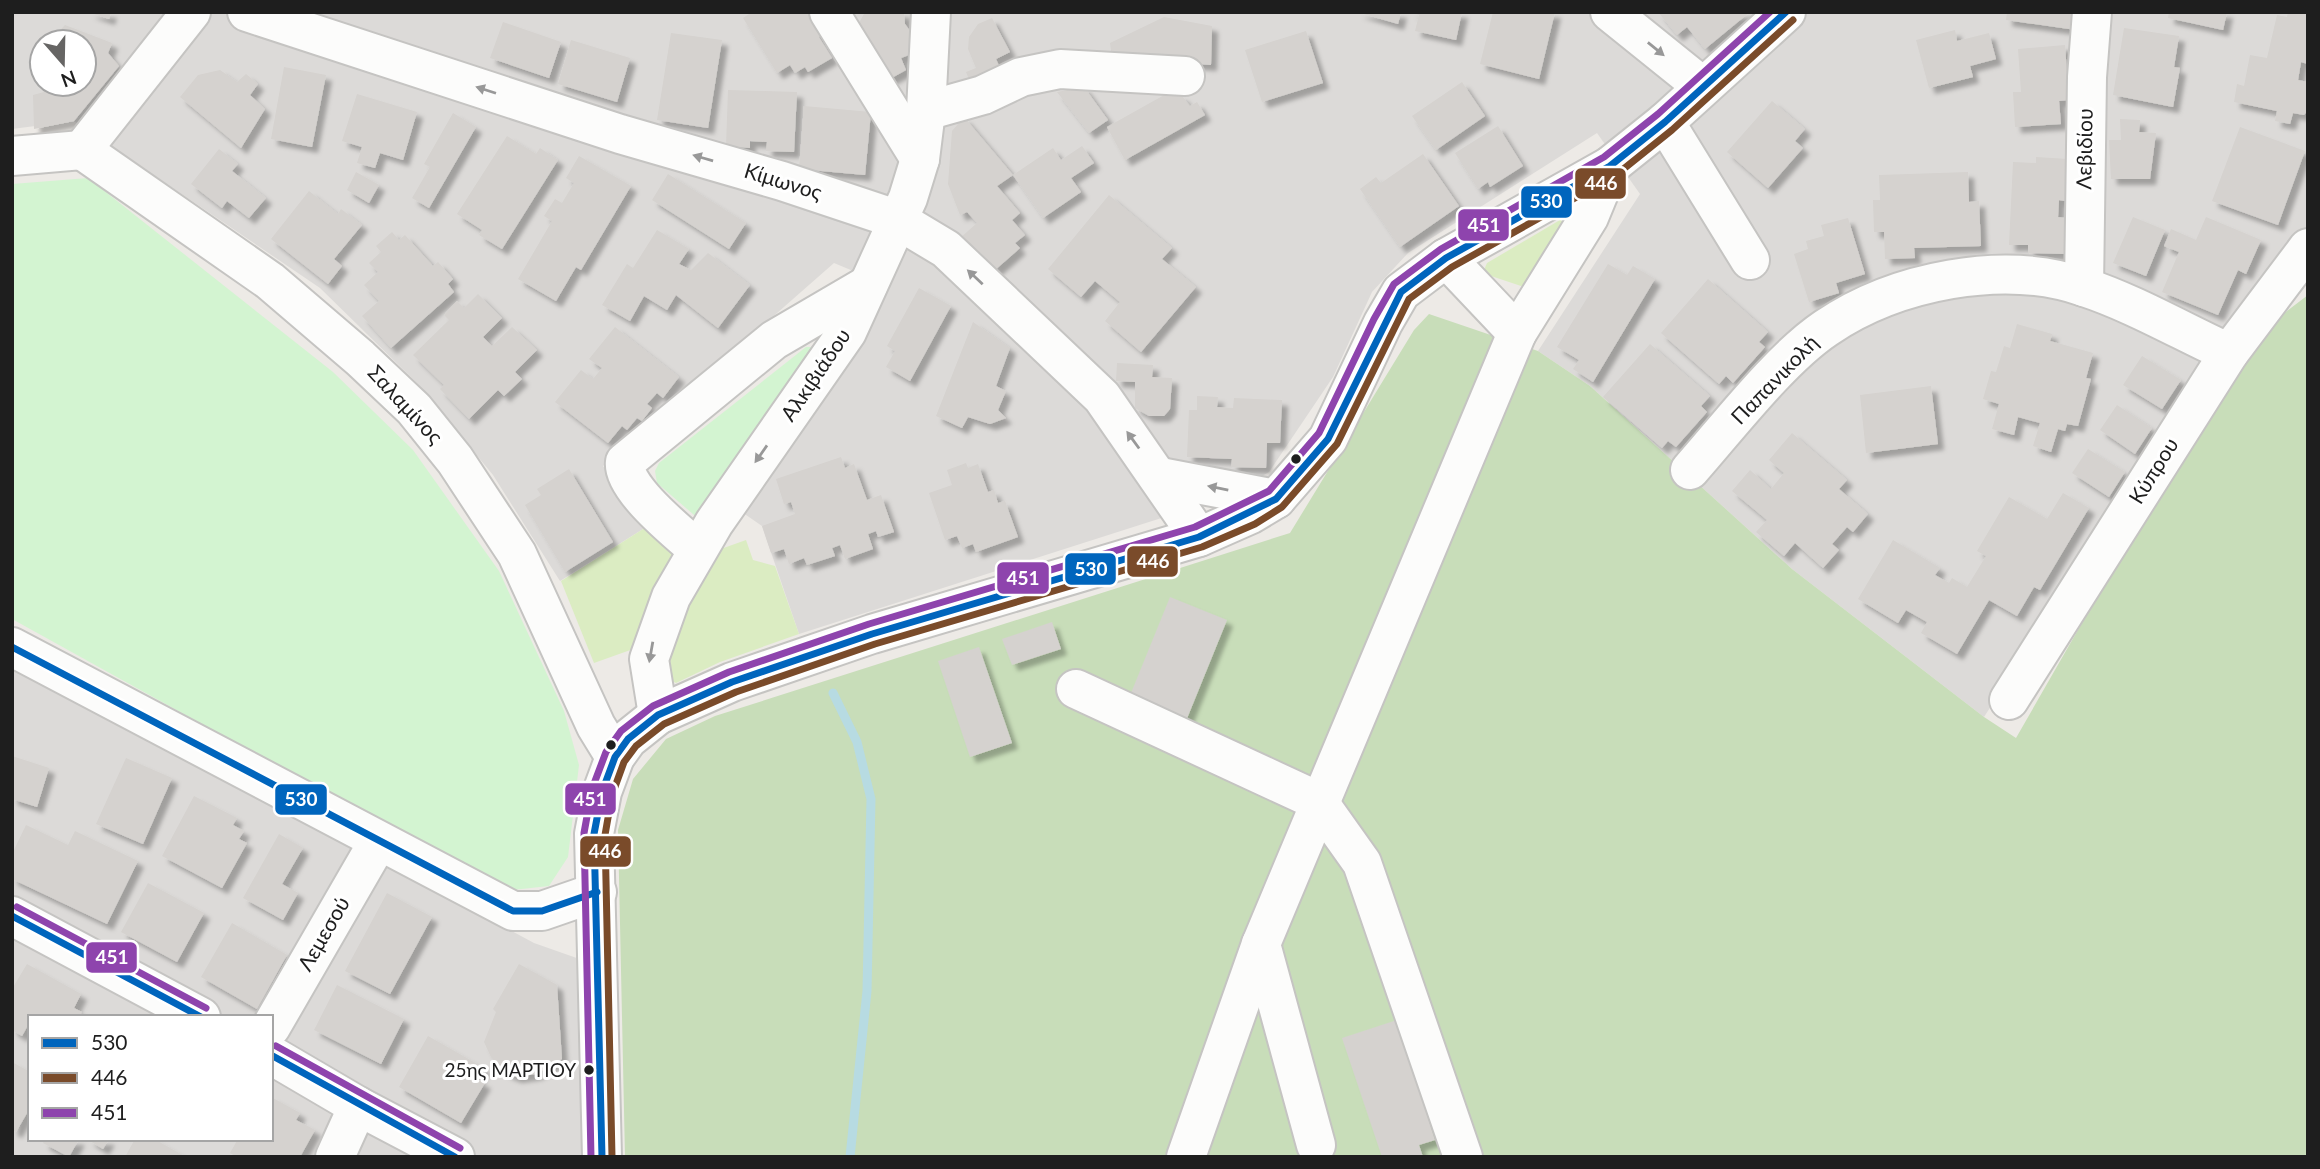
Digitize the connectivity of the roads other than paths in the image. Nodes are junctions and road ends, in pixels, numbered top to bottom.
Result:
1 (191, 12) edge
2 (247, 12) edge
3 (829, 12) edge
4 (931, 12) edge
5 (1610, 12) edge
6 (1786, 12) edge
7 (2092, 12) edge
8 (1185, 76) dead end
9 (1702, 86) junction
10 (926, 111) junction
11 (1665, 122) junction
12 (82, 150) junction
13 (12, 156) edge
14 (920, 159) junction
15 (1610, 166) junction
16 (896, 219) junction
17 (2308, 248) edge
18 (1446, 258) junction
19 (1750, 260) dead end
20 (868, 285) junction
21 (2084, 287) junction
22 (1517, 333) junction
23 (2229, 353) junction
24 (1690, 470) dead end
25 (1160, 477) junction
26 (1276, 499) junction
27 (1199, 537) junction
28 (697, 549) junction
29 (12, 647) edge
30 (1076, 689) dead end
31 (2009, 700) dead end
32 (659, 715) junction
33 (615, 757) junction
34 (1318, 801) junction
35 (378, 842) junction
36 (597, 891) junction
37 (12, 916) edge
38 (1261, 944) junction
39 (197, 1015) edge
40 (273, 1024) edge
41 (273, 1056) edge
42 (358, 1106) junction
43 (1316, 1145) dead end
44 (335, 1157) edge
45 (455, 1157) edge
46 (602, 1157) edge
47 (1186, 1157) edge
48 (1463, 1157) edge

1 - 12 street
16 -> 2 street, Κίμωνος
3 - 14 street
4 - 10 street, Αλκιβιάδου
5 -> 9 street
6 - 9 street
7 - 21 street, Λεβιδίου
8 - 10 street
9 - 11 street
10 - 14 street, Αλκιβιάδου
11 - 15 street
11 - 19 street
12 - 13 street
12 - 33 street, Σαλαμίνος
14 - 16 street, Αλκιβιάδου
15 - 18 street
15 - 22 street
16 - 20 street, Αλκιβιάδου
25 -> 16 street, Κίμωνος
17 - 23 street, Κύπρου
18 - 22 street
18 - 26 street
20 -> 28 street, Αλκιβιάδου
20 - 28 street
21 - 23 street, Παπανικολή
21 - 24 street, Παπανικολή
22 - 34 street
23 - 31 street, Κύπρου
26 -> 25 street
25 - 27 street, Κίμωνος
26 - 27 street
27 - 32 street
28 -> 32 street, Αλκιβιάδου
29 - 35 street
30 - 34 street
32 - 33 street
33 - 36 street
34 - 38 street
34 - 48 street
35 - 36 street
35 - 40 street, Λεμεσού
36 - 46 street
37 - 39 street
38 - 43 street
38 - 47 street
41 - 42 street
42 - 44 street
42 - 45 street

